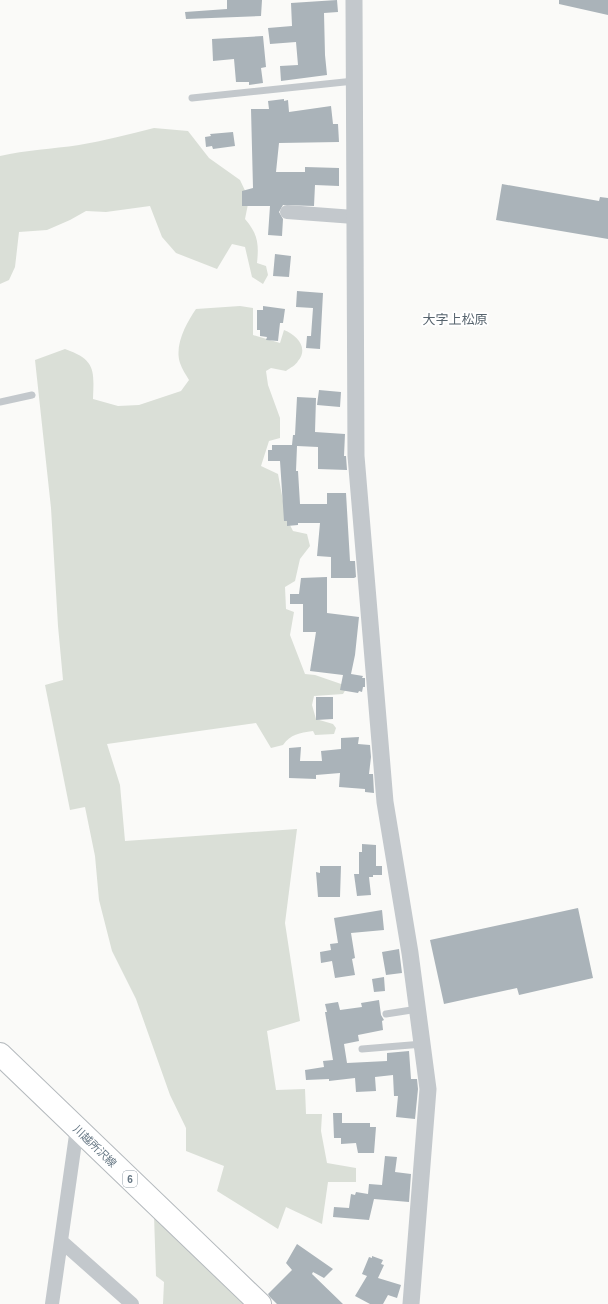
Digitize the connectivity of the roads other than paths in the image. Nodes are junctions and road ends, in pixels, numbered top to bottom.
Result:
1 (354, 0) edge
2 (354, 81) junction
3 (192, 98) dead end
4 (287, 212) dead end
5 (354, 217) junction
6 (32, 395) dead end
7 (0, 402) edge
8 (418, 1009) junction
9 (386, 1014) dead end
10 (423, 1044) junction
11 (362, 1049) dead end
12 (0, 1054) edge
13 (77, 1128) junction
14 (61, 1241) junction
15 (52, 1304) edge
16 (132, 1304) edge
17 (260, 1304) edge
18 (412, 1304) edge

1 - 2 street
2 - 3 lane
2 - 5 street
4 - 5 street
5 - 8 street
6 - 7 lane
8 - 9 lane
8 - 10 street
10 - 11 lane
10 - 18 street
12 - 13 main road, 川越所沢線 / 6
13 - 14 street
13 - 17 main road, 川越所沢線 / 6
14 - 15 street
14 - 16 street

